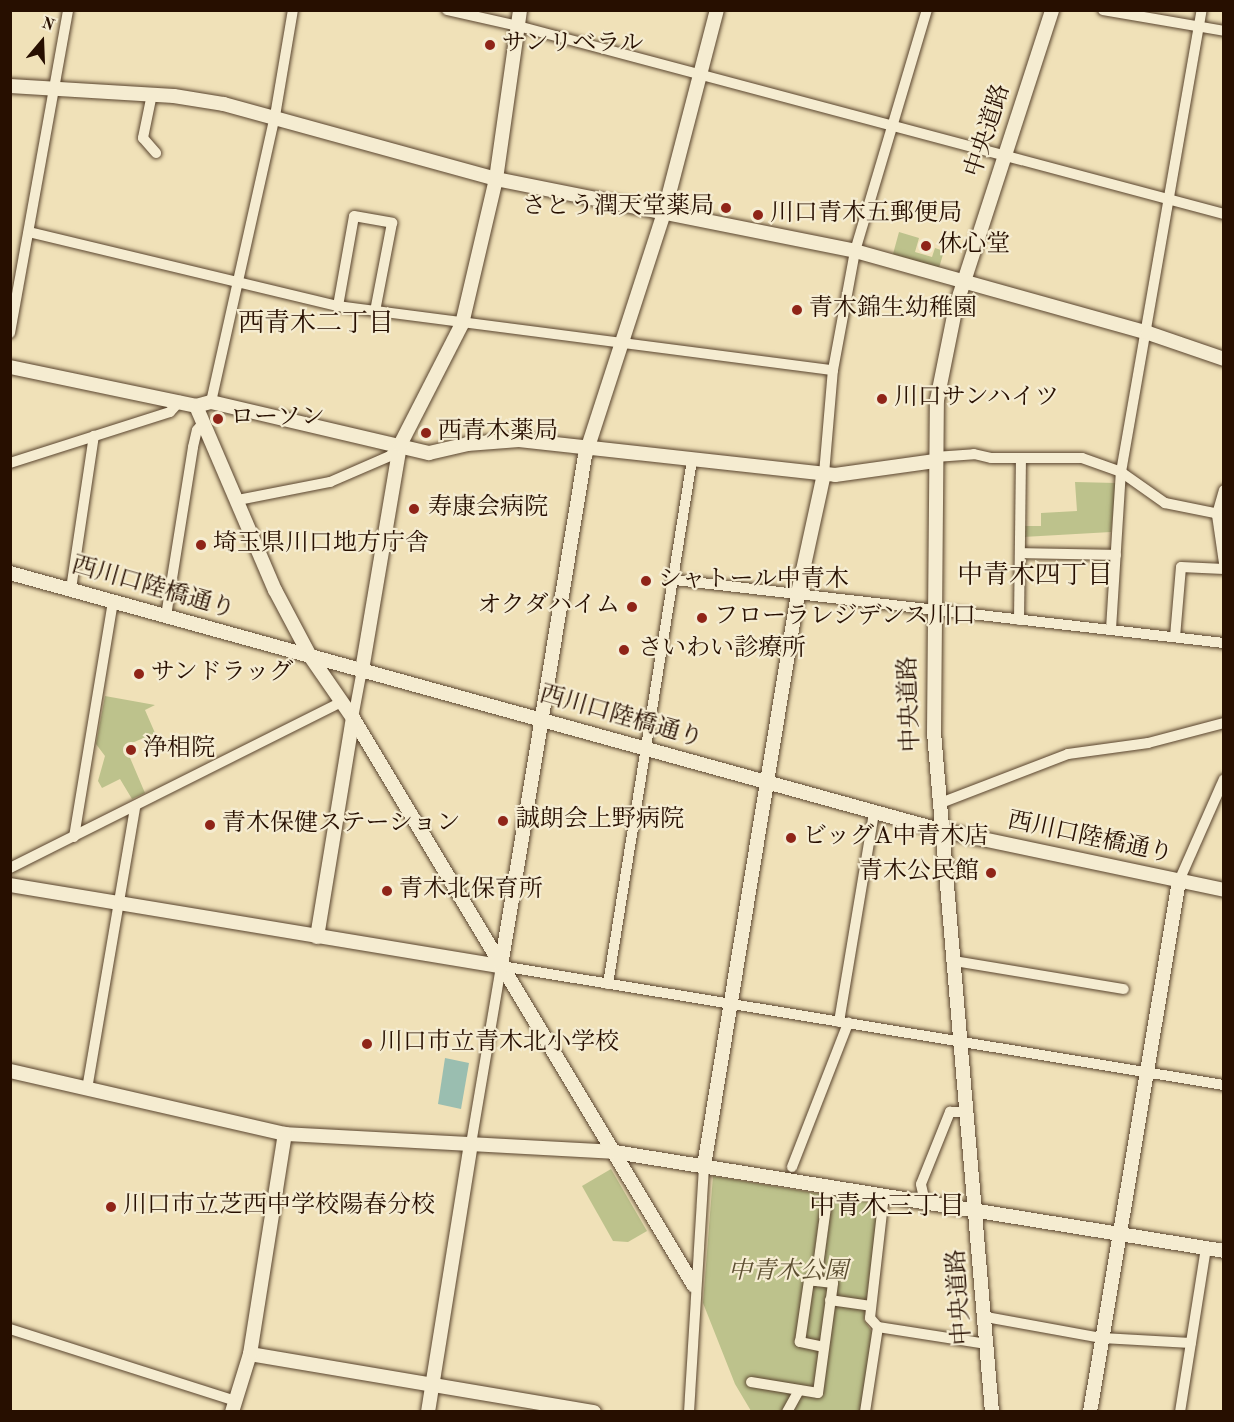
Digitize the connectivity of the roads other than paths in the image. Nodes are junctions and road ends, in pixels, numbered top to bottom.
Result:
1 (68, 10) edge
2 (293, 10) edge
3 (447, 10) edge
4 (520, 10) edge
5 (717, 10) edge
6 (927, 10) edge
7 (1052, 10) edge
8 (1103, 10) edge
9 (1202, 10) edge
10 (518, 26) junction
11 (1201, 28) junction
12 (1224, 31) edge
13 (701, 75) junction
14 (10, 86) edge
15 (56, 88) junction
16 (152, 94) junction
17 (275, 116) junction
18 (892, 126) junction
19 (156, 153) dead end
20 (1005, 156) junction
21 (496, 179) junction
22 (1172, 198) junction
23 (664, 213) junction
24 (1224, 214) edge
25 (30, 232) junction
26 (855, 251) junction
27 (963, 282) junction
28 (237, 283) junction
29 (338, 306) junction
30 (375, 310) junction
31 (462, 324) junction
32 (10, 333) edge
33 (1148, 333) junction
34 (621, 344) junction
35 (1224, 359) edge
36 (10, 367) edge
37 (833, 370) junction
38 (180, 401) junction
39 (211, 402) junction
40 (196, 406) junction
41 (203, 423) junction
42 (94, 436) junction
43 (400, 445) junction
44 (587, 448) junction
45 (935, 459) junction
46 (1021, 459) junction
47 (692, 460) junction
48 (10, 463) edge
49 (1121, 472) junction
50 (824, 474) junction
51 (1224, 490) edge
52 (238, 500) junction
53 (1220, 515) edge
54 (1020, 553) junction
55 (1116, 555) junction
56 (1224, 563) edge
57 (1224, 569) edge
58 (10, 573) edge
59 (675, 580) junction
60 (71, 589) junction
61 (798, 592) junction
62 (113, 601) junction
63 (933, 611) junction
64 (166, 616) junction
65 (1019, 620) junction
66 (1111, 629) junction
67 (1175, 638) junction
68 (1224, 643) edge
69 (310, 656) junction
70 (362, 670) junction
71 (342, 702) junction
72 (353, 718) junction
73 (541, 718) junction
74 (1224, 723) edge
75 (648, 749) junction
76 (1224, 778) edge
77 (767, 782) junction
78 (938, 804) junction
79 (135, 807) junction
80 (874, 812) junction
81 (940, 830) junction
82 (74, 837) junction
83 (10, 868) edge
84 (1179, 881) junction
85 (10, 885) edge
86 (1224, 890) edge
87 (118, 903) junction
88 (317, 938) junction
89 (954, 961) junction
90 (501, 966) junction
91 (608, 984) junction
92 (1124, 990) dead end
93 (730, 1004) junction
94 (844, 1023) junction
95 (963, 1040) junction
96 (10, 1071) edge
97 (1147, 1071) junction
98 (1224, 1085) edge
99 (87, 1089) junction
100 (968, 1112) junction
101 (285, 1134) junction
102 (471, 1144) junction
103 (615, 1152) junction
104 (704, 1166) junction
105 (792, 1167) dead end
106 (829, 1185) junction
107 (884, 1195) junction
108 (925, 1202) junction
109 (978, 1210) junction
110 (1120, 1233) junction
111 (1206, 1248) junction
112 (1224, 1251) edge
113 (816, 1281) junction
114 (694, 1286) junction
115 (830, 1300) junction
116 (872, 1306) junction
117 (986, 1317) junction
118 (878, 1327) junction
119 (10, 1329) edge
120 (1102, 1338) junction
121 (1191, 1343) junction
122 (987, 1344) junction
123 (824, 1347) junction
124 (250, 1354) junction
125 (750, 1382) dead end
126 (432, 1384) junction
127 (800, 1390) junction
128 (233, 1406) edge
129 (542, 1407) edge
130 (428, 1412) edge
131 (594, 1412) edge
132 (689, 1412) edge
133 (787, 1412) edge
134 (865, 1412) edge
135 (992, 1412) edge
136 (1090, 1412) edge
137 (1180, 1412) edge

1 - 15 street
2 - 17 street
3 - 10 street
4 - 10 street
5 - 13 street
6 - 18 street
7 - 20 street, 中央道路
8 - 11 street
9 - 11 street
10 - 13 street
10 - 21 street
11 - 12 street
11 - 22 street
13 - 18 street
13 - 23 street
14 - 15 street
15 - 16 street
15 - 25 street
16 - 17 street
16 - 19 street
17 - 21 street
17 - 28 street
18 - 20 street
18 - 26 street
20 - 22 street
20 - 27 street, 中央道路
21 - 23 street
21 - 31 street
22 - 24 street
22 - 33 street
23 - 26 street
23 - 34 street
25 - 28 street
25 - 32 street
26 - 27 street
26 - 37 street
27 - 33 street
27 - 45 street, 中央道路
28 - 29 street
28 - 39 street
29 - 30 street
29 - 30 street
30 - 31 street
31 - 34 street
31 - 43 street
33 - 35 street
33 - 49 street
34 - 37 street
34 - 44 street
36 - 38 street
37 - 50 street
38 - 40 street
38 - 42 street
39 - 40 street
39 - 43 street
40 - 41 street
41 - 52 street
41 - 64 street
42 - 48 street
42 - 60 street
43 - 44 street
43 - 52 street
43 - 70 street
44 - 47 street
44 - 73 street
45 - 46 street
45 - 50 street
45 - 63 street, 中央道路
46 - 49 street
46 - 54 street
47 - 50 street
47 - 59 street
49 - 53 street
49 - 55 street
50 - 61 street
51 - 53 street
52 - 69 street
53 - 56 street
54 - 55 street
54 - 65 street
55 - 66 street
57 - 67 street
58 - 60 street, 西川口陸橋通り
59 - 61 street
59 - 75 street
60 - 62 street, 西川口陸橋通り
61 - 63 street
61 - 77 street
62 - 64 street, 西川口陸橋通り
62 - 82 street
63 - 65 street
63 - 78 street, 中央道路
64 - 69 street, 西川口陸橋通り
65 - 66 street
66 - 67 street
67 - 68 street
69 - 70 street, 西川口陸橋通り
69 - 71 street
70 - 72 street
70 - 73 street, 西川口陸橋通り
71 - 72 street
71 - 79 street
72 - 88 street
72 - 90 street
73 - 75 street, 西川口陸橋通り
73 - 90 street
74 - 78 street
75 - 77 street, 西川口陸橋通り
75 - 91 street
76 - 84 street
77 - 80 street, 西川口陸橋通り
77 - 93 street
78 - 81 street, 中央道路
79 - 82 street
79 - 87 street
80 - 81 street, 西川口陸橋通り
80 - 94 street
81 - 84 street, 西川口陸橋通り
81 - 89 street, 中央道路
82 - 83 street
84 - 86 street, 西川口陸橋通り
84 - 97 street
85 - 87 street
87 - 88 street
87 - 99 street
88 - 90 street
89 - 92 street
89 - 95 street, 中央道路
90 - 91 street
90 - 102 street
90 - 103 street
91 - 93 street
93 - 94 street
93 - 104 street
94 - 95 street
94 - 105 street
95 - 97 street
95 - 100 street, 中央道路
96 - 99 street
97 - 98 street
97 - 110 street
99 - 101 street
100 - 108 street
100 - 109 street, 中央道路
101 - 102 street
101 - 124 street
102 - 103 street
102 - 126 street
103 - 104 street
103 - 114 street
104 - 106 street
104 - 114 street
106 - 107 street
106 - 113 street
107 - 108 street
107 - 116 street
108 - 109 street
109 - 110 street
109 - 117 street, 中央道路
110 - 111 street
110 - 120 street
111 - 112 street
111 - 121 street
113 - 115 street
113 - 123 street
114 - 132 street
115 - 116 street
115 - 123 street
116 - 118 street
117 - 120 street
117 - 122 street, 中央道路
118 - 122 street
118 - 134 street
119 - 128 street
120 - 121 street
120 - 136 street
121 - 137 street
122 - 135 street, 中央道路
123 - 127 street
124 - 126 street
124 - 128 street
125 - 127 street
126 - 129 street
126 - 130 street
127 - 133 street
129 - 131 street

